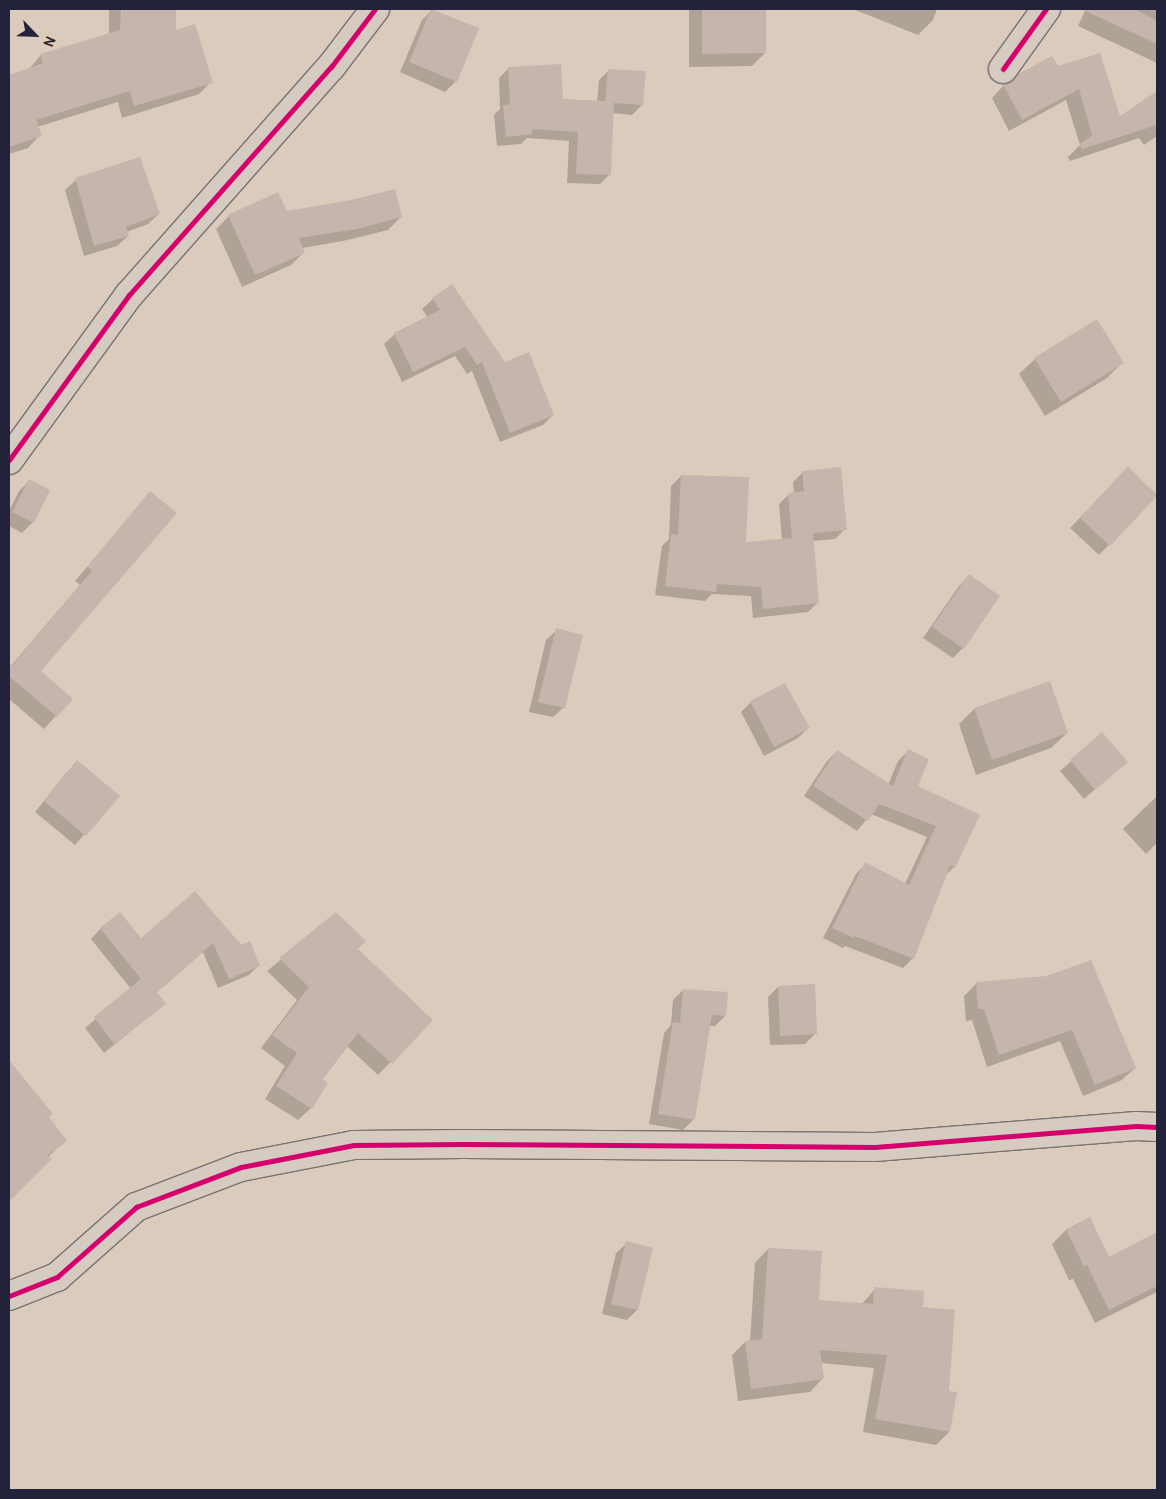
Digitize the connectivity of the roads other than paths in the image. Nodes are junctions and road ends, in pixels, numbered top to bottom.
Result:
1 (375, 9) edge
2 (1046, 9) edge
3 (1003, 69) dead end
4 (9, 460) edge
5 (1157, 1127) edge
6 (9, 1296) edge

1 - 4 street
2 - 3 street
5 - 6 street

